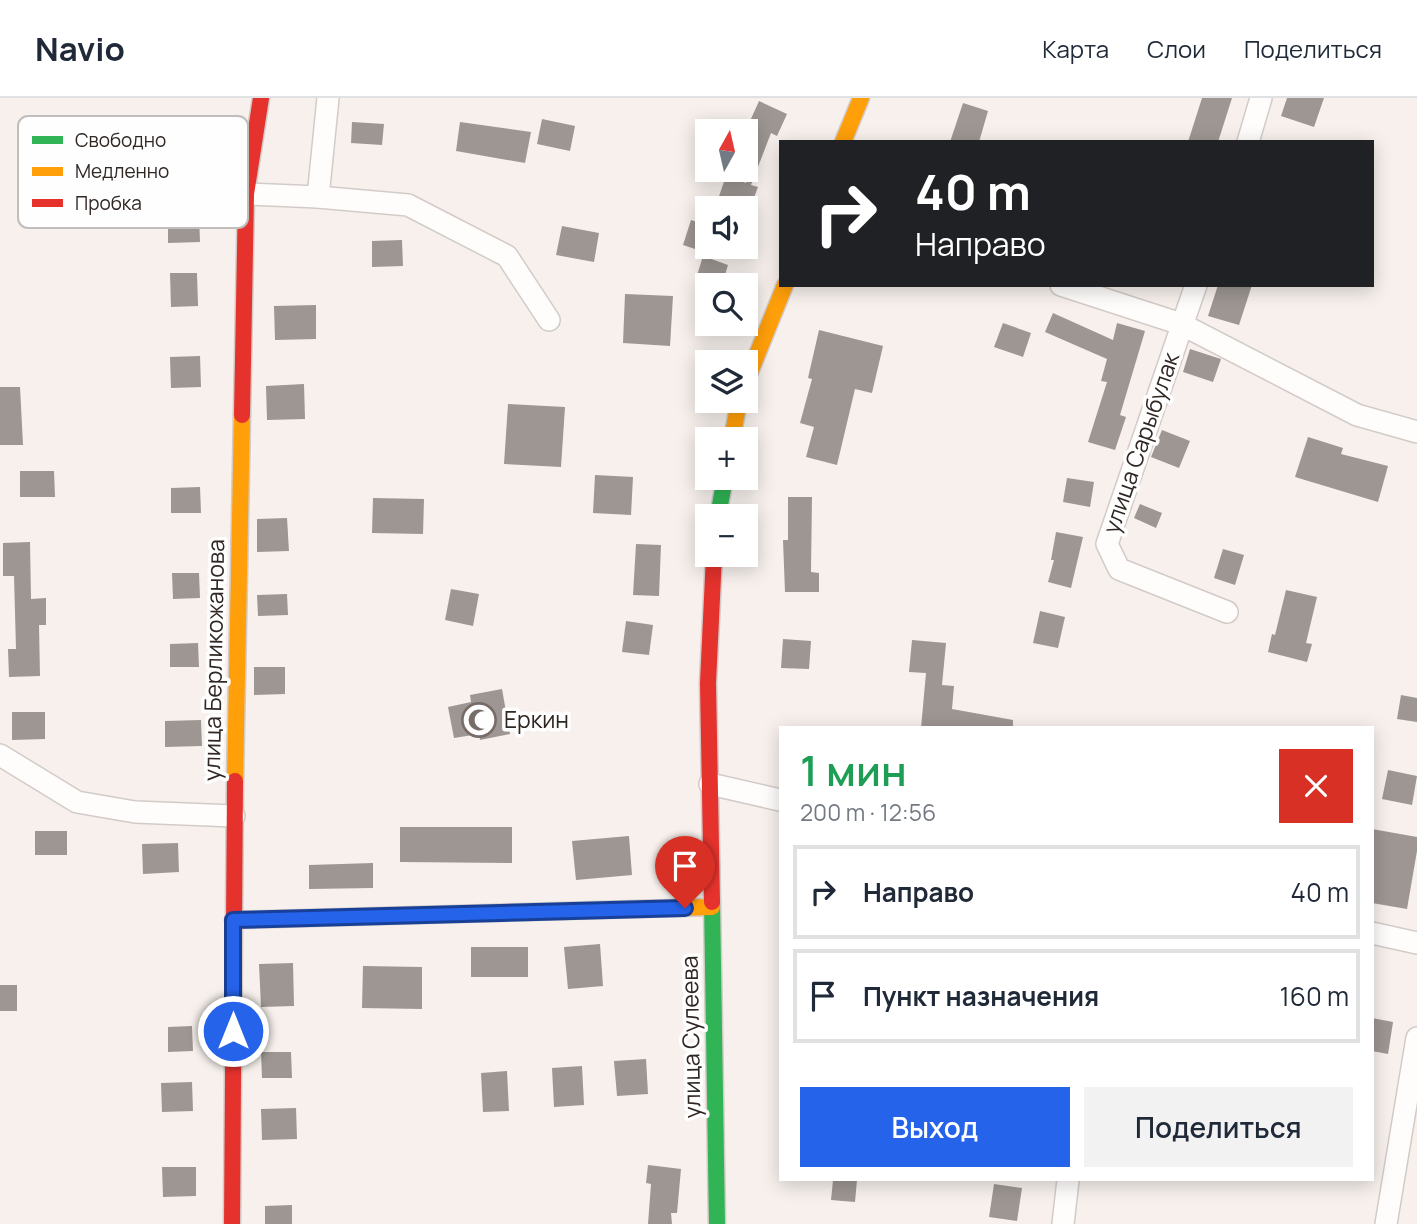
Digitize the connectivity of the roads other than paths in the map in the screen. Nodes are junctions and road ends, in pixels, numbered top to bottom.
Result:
1 (261, 98) edge
2 (328, 98) edge
3 (861, 98) edge
4 (1261, 98) edge
5 (845, 140) edge
6 (1249, 140) edge
7 (248, 187) edge
8 (248, 194) edge
9 (318, 197) junction
10 (246, 228) edge
11 (784, 287) edge
12 (1067, 287) edge
13 (1195, 287) edge
14 (549, 320) dead end
15 (1181, 324) junction
16 (758, 352) edge
17 (1417, 432) edge
18 (713, 567) edge
19 (1227, 611) dead end
20 (0, 755) edge
21 (709, 784) junction
22 (779, 800) edge
23 (234, 816) junction
24 (712, 907) junction
25 (233, 920) junction
26 (1374, 933) edge
27 (1417, 942) edge
28 (1417, 1038) edge
29 (1069, 1181) edge
30 (232, 1224) edge
31 (717, 1224) edge
32 (1063, 1224) edge
33 (1386, 1224) edge

1 - 7 street, улица Берликожанова
2 - 9 street
3 - 5 street
4 - 6 street
8 - 9 street
9 - 14 street
10 - 23 street, улица Берликожанова
11 - 16 street
12 - 15 street
13 - 15 street, улица Сарыбулак
15 - 17 street
15 - 19 street, улица Сарыбулак
18 - 21 street, улица Сулеева
20 - 23 street
21 - 22 street
21 - 24 street, улица Сулеева
23 - 25 street, улица Берликожанова
24 - 25 street
24 - 31 street, улица Сулеева
25 - 30 street, улица Берликожанова
26 - 27 street
28 - 33 street
29 - 32 street

